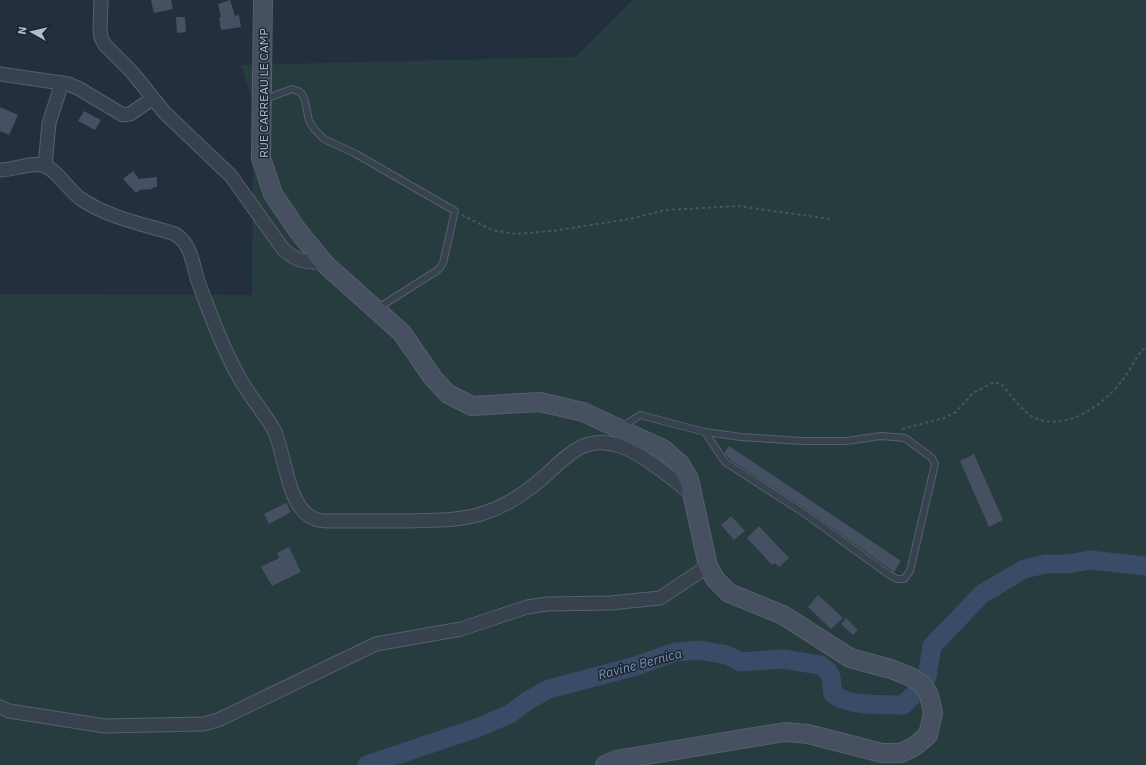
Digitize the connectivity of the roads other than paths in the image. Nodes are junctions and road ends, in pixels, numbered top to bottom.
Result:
1 (101, 0) edge
2 (263, 0) edge
3 (0, 74) edge
4 (62, 83) junction
5 (152, 99) junction
6 (262, 100) junction
7 (45, 166) junction
8 (0, 170) edge
9 (321, 260) junction
10 (376, 309) junction
11 (619, 428) junction
12 (705, 432) junction
13 (693, 495) junction
14 (708, 566) junction
15 (0, 707) edge
16 (605, 765) edge

1 - 5 street
2 - 6 main road, RUE CARREAU LE CAMP
3 - 4 street
4 - 5 street
4 - 7 street
5 - 9 street
6 - 9 main road, RUE CARREAU LE CAMP
6 - 10 lane
7 - 8 street
7 - 13 street
9 - 10 main road, RUE CARREAU LE CAMP
10 - 11 main road, RUE CARREAU LE CAMP
11 - 12 lane
11 - 13 main road, RUE CARREAU LE CAMP
12 - 12 lane
13 - 14 main road, RUE CARREAU LE CAMP
14 - 15 street
14 - 16 main road, RUE CARREAU LE CAMP

